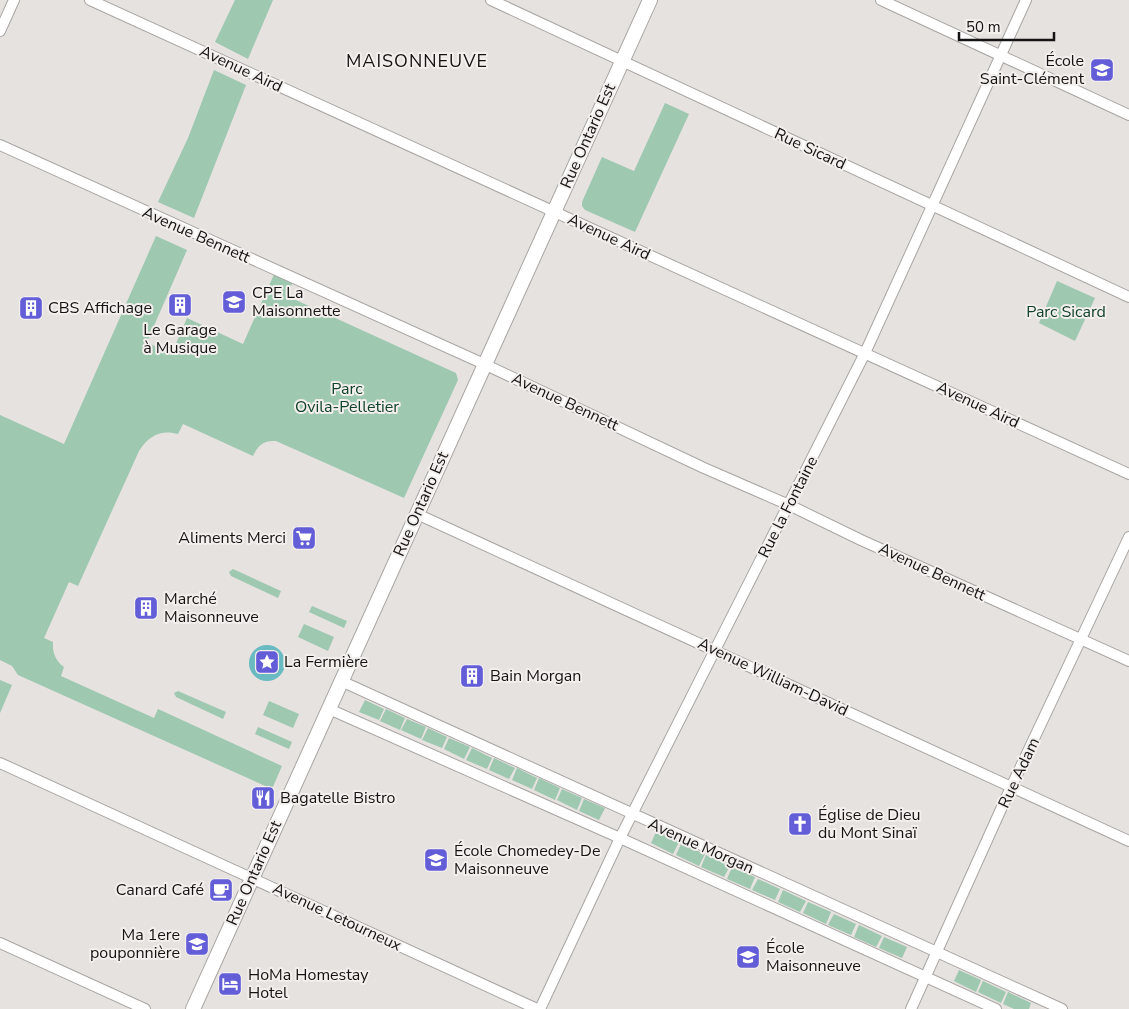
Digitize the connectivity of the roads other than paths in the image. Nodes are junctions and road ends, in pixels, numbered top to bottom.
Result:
1 (14, 0) edge
2 (90, 0) edge
3 (491, 0) edge
4 (650, 0) edge
5 (881, 0) edge
6 (1026, 0) edge
7 (0, 31) edge
8 (1002, 56) junction
9 (622, 61) junction
10 (1129, 115) edge
11 (0, 145) edge
12 (933, 206) junction
13 (554, 212) junction
14 (1129, 297) edge
15 (864, 354) junction
16 (484, 364) junction
17 (1129, 474) edge
18 (789, 505) junction
19 (417, 514) junction
20 (1129, 537) edge
21 (1082, 639) junction
22 (716, 651) junction
23 (1129, 661) edge
24 (341, 681) junction
25 (329, 709) junction
26 (0, 762) edge
27 (1012, 786) junction
28 (632, 815) junction
29 (620, 838) junction
30 (1129, 841) edge
31 (252, 878) junction
32 (0, 943) edge
33 (937, 952) junction
34 (926, 976) junction
35 (145, 1009) edge
36 (193, 1009) edge
37 (539, 1009) edge
38 (911, 1009) edge
39 (996, 1009) edge
40 (1062, 1009) edge

1 - 7 street
2 - 13 street, Avenue Aird
3 - 9 street, Rue Sicard
4 - 9 main road, Rue Ontario Est
5 - 8 street
6 - 8 street, Rue la Fontaine
8 - 10 street
8 - 12 street, Rue la Fontaine
9 - 12 street, Rue Sicard
9 - 13 main road, Rue Ontario Est
11 - 16 street, Avenue Bennett
12 - 14 street, Rue Sicard
12 - 15 street, Rue la Fontaine
13 - 15 street, Avenue Aird
13 - 16 main road, Rue Ontario Est
15 - 17 street, Avenue Aird
15 - 18 street, Rue la Fontaine
16 - 18 street, Avenue Bennett
16 - 19 main road, Rue Ontario Est
18 - 21 street, Avenue Bennett
18 - 22 street, Rue la Fontaine
19 - 22 street, Avenue William-David
19 - 24 main road, Rue Ontario Est
20 - 21 street, Rue Adam
21 - 23 street, Avenue Bennett
21 - 27 street, Rue Adam
22 - 27 street, Avenue William-David
22 - 28 street, Rue la Fontaine
24 - 25 main road, Rue Ontario Est
24 - 28 street, Avenue Morgan
25 - 29 street, Avenue Morgan
25 - 31 main road, Rue Ontario Est
26 - 31 street, Avenue Letourneux
27 - 30 street, Avenue William-David
27 - 33 street, Rue Adam
28 - 29 street, Rue la Fontaine
28 - 33 street, Avenue Morgan
29 - 34 street, Avenue Morgan
29 - 37 street, Rue la Fontaine
31 - 36 main road, Rue Ontario Est
31 - 37 street, Avenue Letourneux
32 - 35 street
33 - 34 street, Rue Adam
33 - 40 street, Avenue Morgan
34 - 38 street, Rue Adam
34 - 39 street, Avenue Morgan

